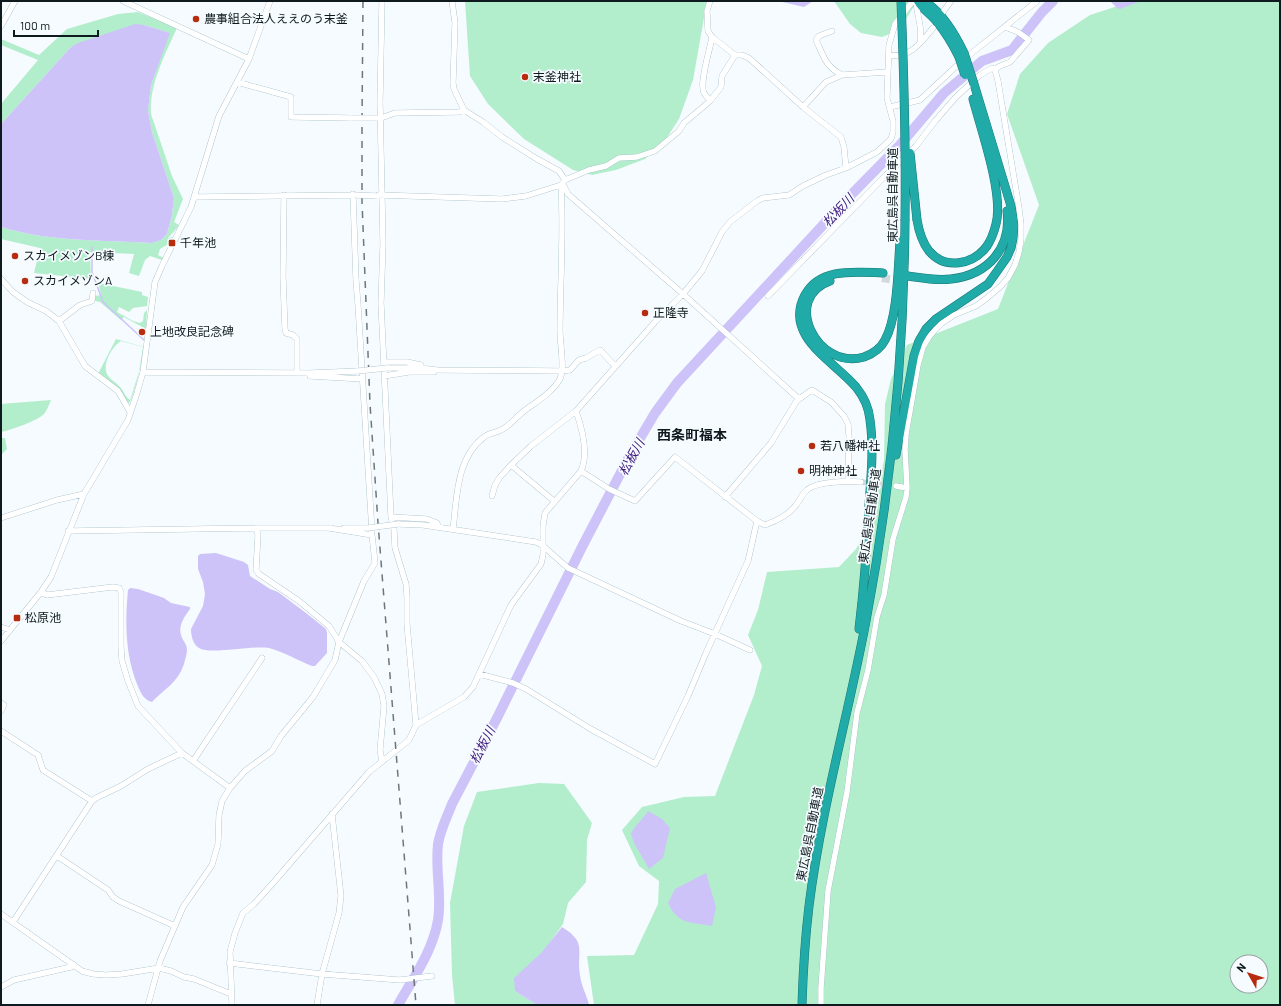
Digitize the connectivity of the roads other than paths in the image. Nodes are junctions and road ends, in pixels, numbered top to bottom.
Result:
1 (15, 1) edge
2 (123, 1) edge
3 (270, 1) edge
4 (382, 1) edge
5 (452, 1) edge
6 (710, 1) edge
7 (901, 1) edge
8 (913, 1) edge
9 (917, 1) edge
10 (924, 1) edge
11 (1037, 1) edge
12 (948, 2) edge
13 (943, 12) dead end
14 (1, 26) edge
15 (1005, 27) junction
16 (933, 28) dead end
17 (832, 31) dead end
18 (712, 38) junction
19 (920, 43) junction
20 (735, 55) junction
21 (962, 55) junction
22 (889, 56) junction
23 (249, 59) junction
24 (995, 70) junction
25 (887, 72) junction
26 (842, 74) junction
27 (904, 74) junction
28 (237, 82) junction
29 (972, 85) junction
30 (710, 101) junction
31 (803, 107) junction
32 (890, 107) junction
33 (464, 110) junction
34 (380, 118) junction
35 (991, 166) junction
36 (846, 168) junction
37 (563, 183) junction
38 (284, 195) junction
39 (354, 195) junction
40 (379, 195) junction
41 (195, 197) junction
42 (903, 221) junction
43 (1013, 238) junction
44 (1, 279) edge
45 (93, 293) dead end
46 (683, 294) junction
47 (768, 296) dead end
48 (59, 321) junction
49 (384, 362) junction
50 (615, 366) junction
51 (437, 370) junction
52 (562, 371) junction
53 (143, 372) junction
54 (297, 372) junction
55 (310, 373) junction
56 (384, 376) junction
57 (362, 379) junction
58 (799, 399) junction
59 (576, 411) junction
60 (130, 412) junction
61 (511, 465) junction
62 (581, 471) junction
63 (848, 481) junction
64 (861, 482) tunnel mouth
65 (896, 486) tunnel mouth
66 (907, 488) junction
67 (84, 494) junction
68 (492, 496) dead end
69 (725, 497) junction
70 (554, 502) junction
71 (883, 512) junction
72 (391, 517) junction
73 (1, 518) edge
74 (757, 521) junction
75 (438, 527) junction
76 (256, 528) junction
77 (329, 528) junction
78 (453, 529) junction
79 (68, 531) junction
80 (372, 535) junction
81 (542, 545) junction
82 (550, 553) junction
83 (543, 555) junction
84 (41, 592) junction
85 (1, 626) edge
86 (10, 630) junction
87 (715, 634) junction
88 (1, 641) edge
89 (339, 642) junction
90 (750, 650) dead end
91 (262, 658) dead end
92 (479, 674) junction
93 (852, 692) junction
94 (1, 703) edge
95 (1, 711) edge
96 (416, 725) junction
97 (1, 731) edge
98 (182, 753) junction
99 (192, 761) junction
100 (382, 761) junction
101 (230, 788) junction
102 (92, 801) junction
103 (332, 814) junction
104 (57, 856) junction
105 (1, 914) edge
106 (13, 922) junction
107 (175, 926) junction
108 (229, 963) junction
109 (74, 965) junction
110 (159, 968) junction
111 (322, 974) junction
112 (432, 976) dead end
113 (1, 987) edge
114 (231, 994) junction
115 (148, 1005) edge
116 (232, 1005) edge
117 (317, 1005) edge
118 (802, 1005) edge
119 (821, 1005) edge

1 - 14 street
2 - 23 street
3 - 23 street
4 - 34 street
5 - 33 street
6 - 18 street
7 - 27 highway, 東広島呉自動車道, bridge
8 - 22 street
9 - 19 street
9 - 21 highway
10 - 21 highway
11 - 15 street
12 - 13 street
15 - 24 street
15 - 32 street
16 - 19 street
17 - 26 street
18 - 20 street
18 - 30 street
19 - 22 street
20 - 30 street
20 - 31 street
21 - 29 highway, bridge
22 - 25 street
23 - 28 street
24 - 47 street
24 - 66 street
25 - 26 street
25 - 32 street
26 - 31 street
27 - 35 highway, bridge
27 - 42 highway, 東広島呉自動車道, bridge
28 - 34 street, bridge
28 - 41 street
29 - 35 highway
29 - 43 highway
30 - 37 street
31 - 36 street
32 - 36 street
33 - 34 street
33 - 37 street
34 - 40 street
35 - 43 highway
36 - 46 street
37 - 40 street
37 - 46 street
37 - 52 street
38 - 39 street
38 - 41 street
38 - 54 street
39 - 40 street, bridge
39 - 57 street
40 - 49 street
41 - 53 street
42 - 71 highway, 東広島呉自動車道
42 - 93 highway
43 - 71 highway
44 - 48 street
45 - 48 street
46 - 50 street
46 - 58 street
48 - 60 street
49 - 51 street
49 - 56 street
50 - 52 street
50 - 59 street
51 - 52 street
51 - 55 street, bridge
51 - 56 street
52 - 78 street
53 - 54 street
53 - 60 street
54 - 55 street
55 - 57 street
56 - 72 street
57 - 80 street
58 - 63 street
58 - 69 street
59 - 61 street
59 - 62 street
60 - 67 street
61 - 68 street
61 - 70 street
62 - 69 street
62 - 70 street
63 - 64 street
63 - 74 street
65 - 66 street
66 - 119 street
67 - 73 street
67 - 79 street
69 - 74 street
70 - 81 street
71 - 93 highway, 東広島呉自動車道
72 - 75 street
72 - 96 street
74 - 87 street
75 - 77 street, bridge
75 - 78 street
76 - 77 street
76 - 79 street
76 - 89 street
77 - 80 street
78 - 81 street
79 - 84 street
80 - 89 street
81 - 82 street
81 - 83 street
82 - 83 street
82 - 87 street
83 - 92 street
84 - 86 street
84 - 98 street
85 - 86 street
86 - 88 street
87 - 90 street
87 - 92 street
89 - 100 street
89 - 101 street
91 - 99 street
92 - 96 street
93 - 118 highway, 東広島呉自動車道
94 - 95 street
96 - 100 street
97 - 102 street
98 - 99 street
98 - 102 street
99 - 101 street
100 - 103 street
101 - 107 street
102 - 104 street
103 - 108 street
103 - 111 street
104 - 106 street
104 - 107 street
105 - 106 street
106 - 109 street
107 - 110 street
108 - 111 street
108 - 114 street
109 - 110 street
109 - 113 street
110 - 114 street
110 - 115 street
111 - 112 street
111 - 117 street
114 - 116 street

